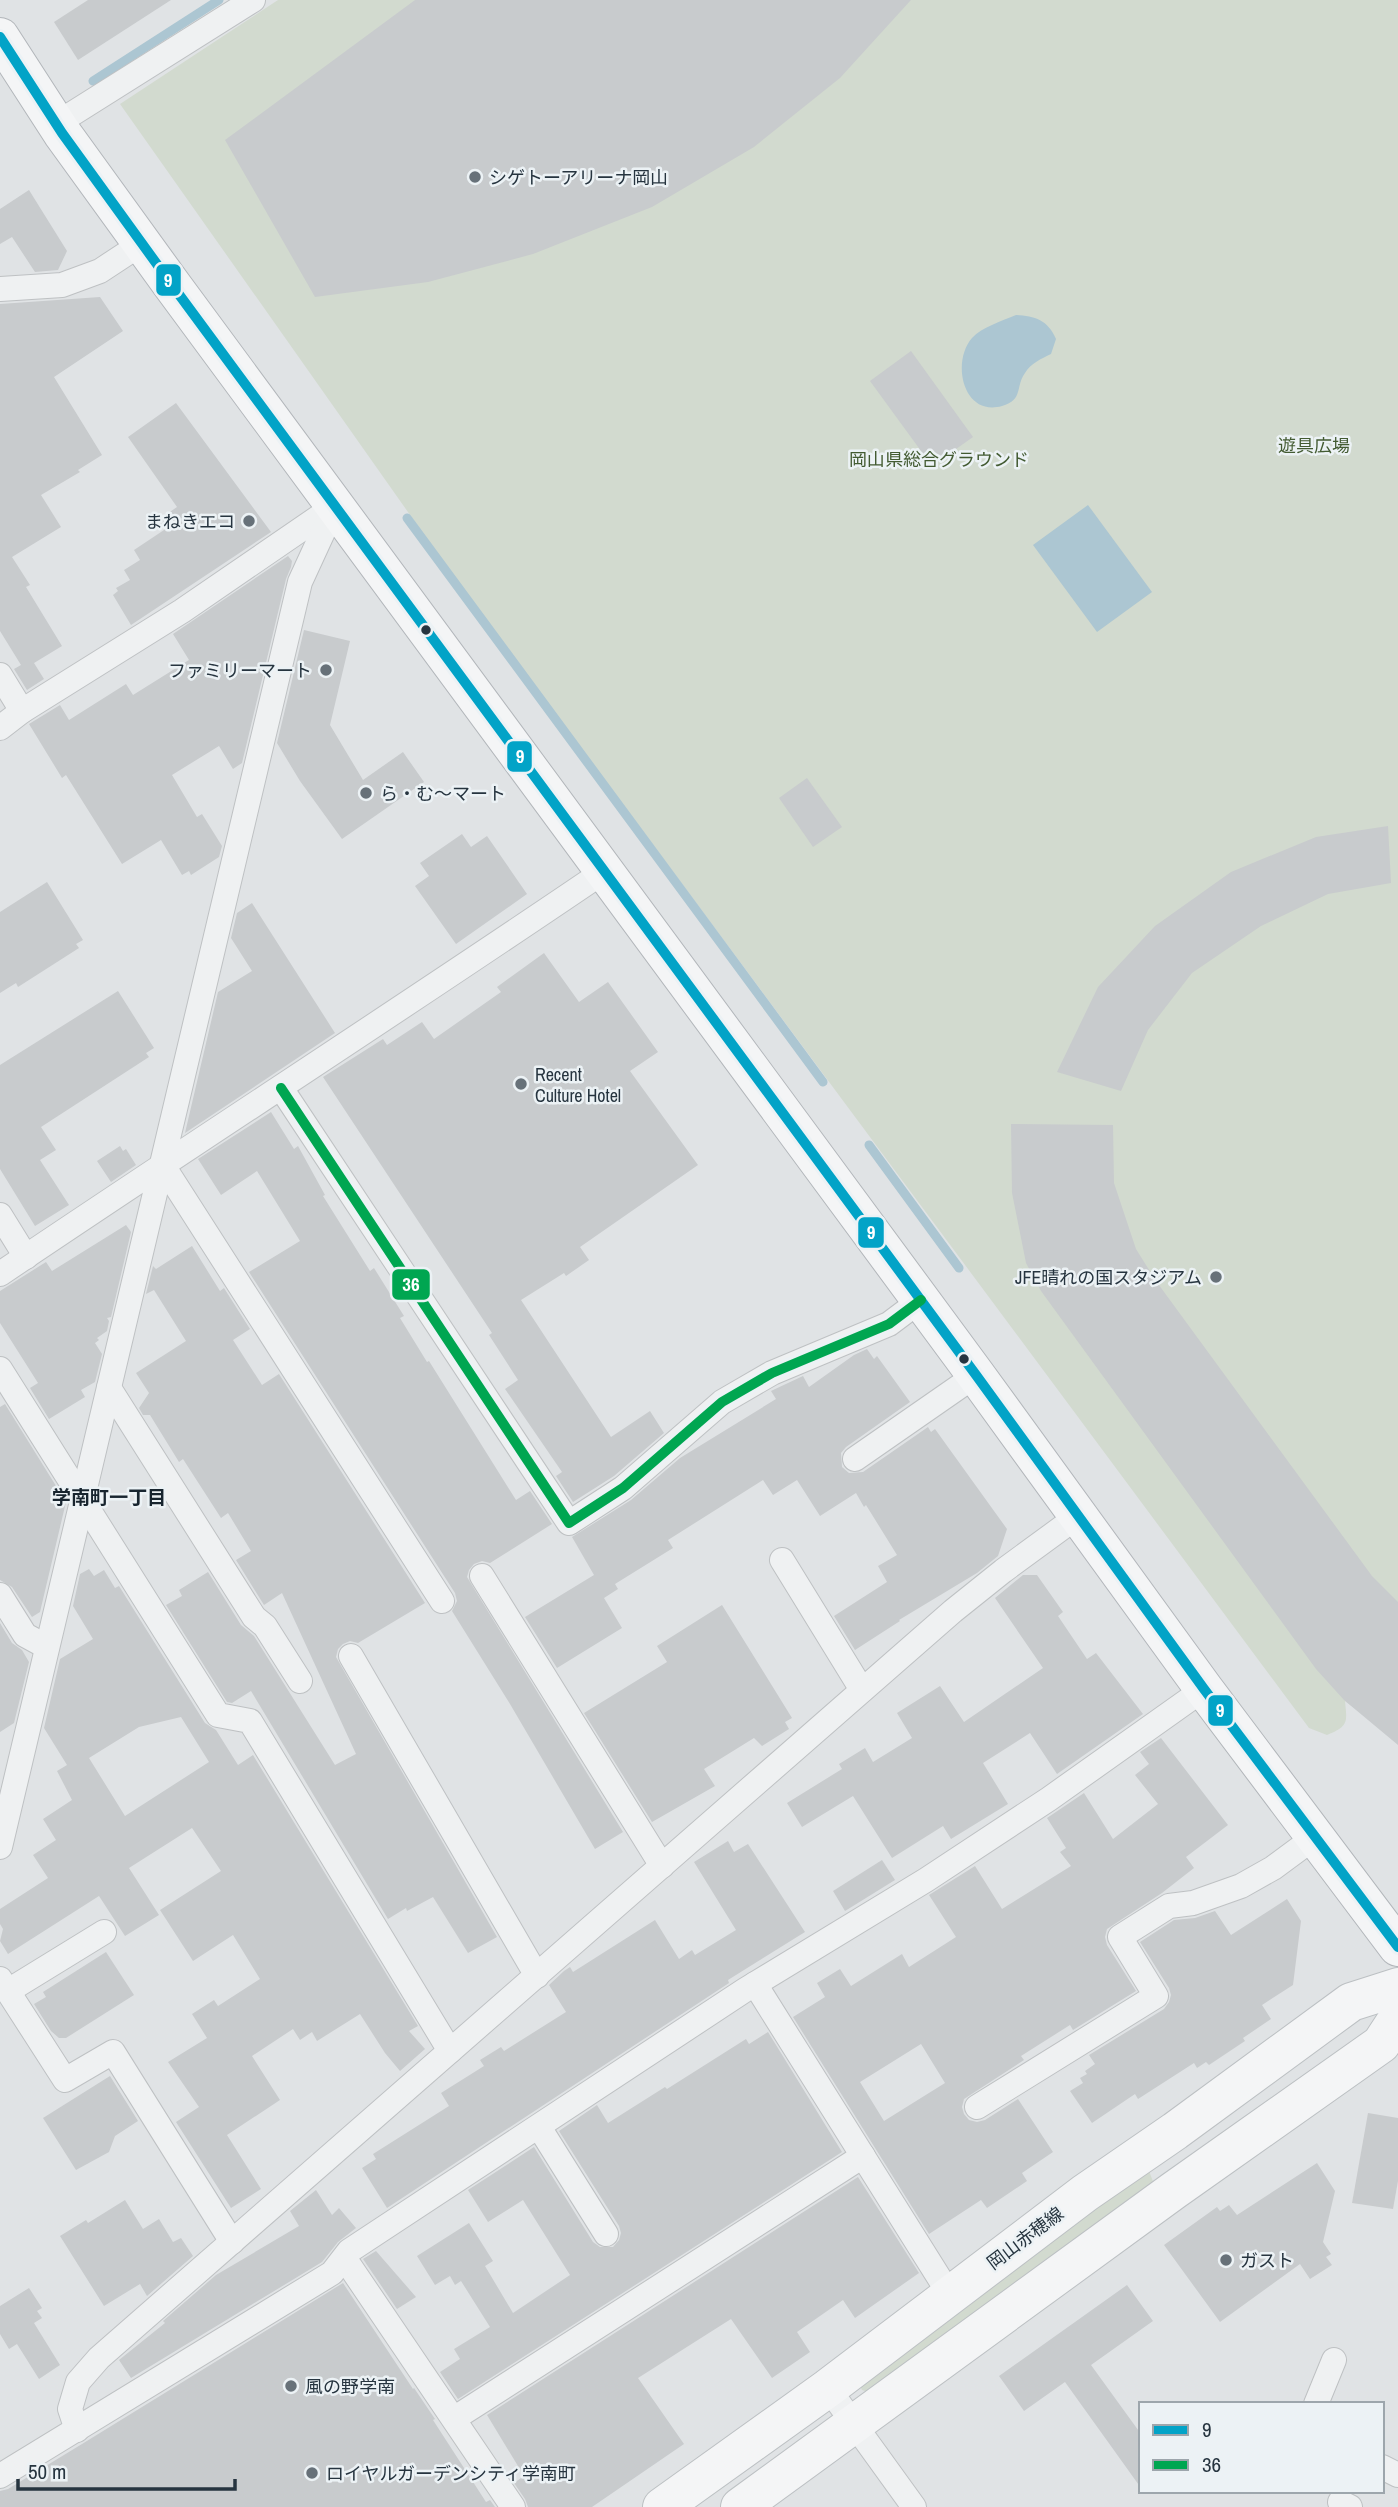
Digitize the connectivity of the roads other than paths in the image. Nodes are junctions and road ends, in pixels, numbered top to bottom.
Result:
1 (253, 0) edge
2 (0, 37) edge
3 (56, 124) junction
4 (141, 244) junction
5 (0, 289) edge
6 (335, 506) junction
7 (0, 675) edge
8 (22, 711) junction
9 (0, 728) edge
10 (603, 872) junction
11 (281, 1088) junction
12 (162, 1164) junction
13 (0, 1215) edge
14 (26, 1257) junction
15 (0, 1275) edge
16 (920, 1300) junction
17 (0, 1369) edge
18 (976, 1375) junction
19 (109, 1388) junction
20 (855, 1459) dead end
21 (82, 1499) junction
22 (1077, 1516) junction
23 (782, 1560) dead end
24 (482, 1576) dead end
25 (0, 1595) edge
26 (442, 1601) dead end
27 (47, 1647) junction
28 (351, 1656) dead end
29 (300, 1682) dead end
30 (1204, 1689) junction
31 (862, 1690) junction
32 (6, 1785) edge
33 (1315, 1837) junction
34 (0, 1847) edge
35 (662, 1866) junction
36 (104, 1933) dead end
37 (1398, 1947) edge
38 (537, 1976) junction
39 (755, 1984) junction
40 (4, 1985) edge
41 (1398, 1987) edge
42 (1398, 2018) edge
43 (450, 2051) junction
44 (977, 2107) dead end
45 (539, 2127) junction
46 (863, 2156) junction
47 (606, 2234) dead end
48 (232, 2242) junction
49 (345, 2259) junction
50 (950, 2295) junction
51 (1334, 2360) dead end
52 (828, 2388) junction
53 (1317, 2402) edge
54 (455, 2418) junction
55 (855, 2425) junction
56 (76, 2430) junction
57 (0, 2476) edge
58 (513, 2507) edge
59 (662, 2507) edge
60 (740, 2507) edge
61 (914, 2507) edge

1 - 3 street
2 - 3 main road
3 - 4 main road
4 - 5 street
4 - 6 main road
6 - 8 street
6 - 10 main road
6 - 12 street
7 - 8 street
8 - 9 street
10 - 11 street
10 - 16 main road
11 - 12 street
11 - 16 street
12 - 14 street
12 - 19 street
12 - 26 street
13 - 14 street
14 - 15 street
16 - 18 main road
17 - 21 street
18 - 20 street
18 - 22 main road
19 - 21 street
19 - 29 street
21 - 27 street
21 - 43 street
22 - 30 main road
22 - 31 street
23 - 31 street
24 - 35 street
25 - 27 street
27 - 32 street
28 - 38 street
30 - 33 main road
30 - 39 street
31 - 35 street
32 - 34 street
33 - 37 main road
33 - 44 street
35 - 38 street
36 - 40 street
38 - 43 street
39 - 45 street
39 - 46 street
40 - 48 street
41 - 50 main road, 岡山赤穂線
42 - 55 main road
43 - 48 street
45 - 47 street
45 - 49 street
46 - 50 street
46 - 54 street
48 - 56 street
49 - 54 street
49 - 56 street
50 - 52 main road, 岡山赤穂線
51 - 53 street
52 - 55 street
52 - 59 main road, 岡山赤穂線
54 - 58 street
55 - 60 main road
55 - 61 street
56 - 57 street

